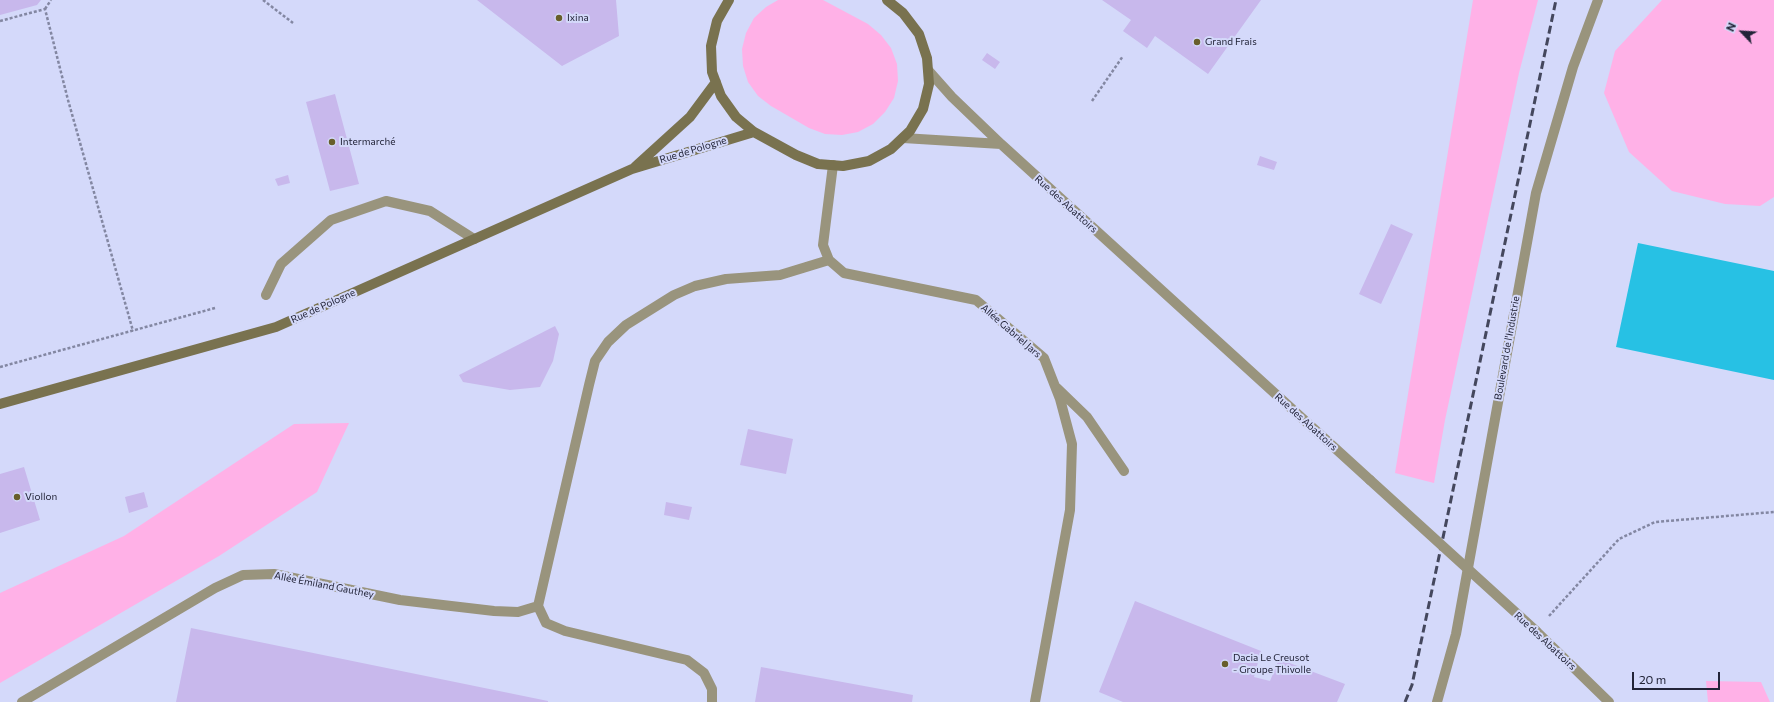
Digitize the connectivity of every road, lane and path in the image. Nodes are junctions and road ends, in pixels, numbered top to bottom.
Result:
1 (51, 0) edge
2 (263, 0) edge
3 (728, 0) edge
4 (887, 0) edge
5 (1598, 0) edge
6 (45, 9) junction
7 (0, 21) edge
8 (293, 23) dead end
9 (1123, 56) dead end
10 (928, 70) junction
11 (716, 82) junction
12 (1092, 101) dead end
13 (754, 132) junction
14 (903, 138) junction
15 (1001, 144) junction
16 (833, 165) junction
17 (632, 169) junction
18 (474, 239) junction
19 (829, 260) junction
20 (266, 295) dead end
21 (215, 308) dead end
22 (133, 331) junction
23 (0, 367) edge
24 (1054, 385) junction
25 (0, 404) edge
26 (1124, 471) dead end
27 (1774, 512) edge
28 (538, 606) junction
29 (1536, 631) junction
30 (22, 702) edge
31 (712, 702) edge
32 (1035, 702) edge
33 (1437, 702) edge
34 (1609, 702) edge

1 - 6 path
2 - 8 path
3 - 11 main road
4 - 10 main road
5 - 33 street, Boulevard de l'Industrie
6 - 7 path
6 - 22 path
9 - 12 path
10 - 14 main road
10 - 15 street, Rue des Abattoirs
11 - 13 main road
11 - 17 main road, Rue de Pologne
13 - 16 main road
13 - 17 main road, Rue de Pologne
14 - 15 street
14 - 16 main road
15 - 29 street, Rue des Abattoirs, bridge
16 - 19 street
17 - 18 main road, Rue de Pologne
18 - 20 street
18 - 25 main road, Rue de Pologne
19 - 24 street, Allée Gabriel Jars
19 - 28 street
21 - 22 path
22 - 23 path
24 - 26 street
24 - 32 street, Allée Gabriel Jars
27 - 29 path
28 - 30 street, Allée Émiland Gauthey
28 - 31 street
29 - 34 street, Rue des Abattoirs

